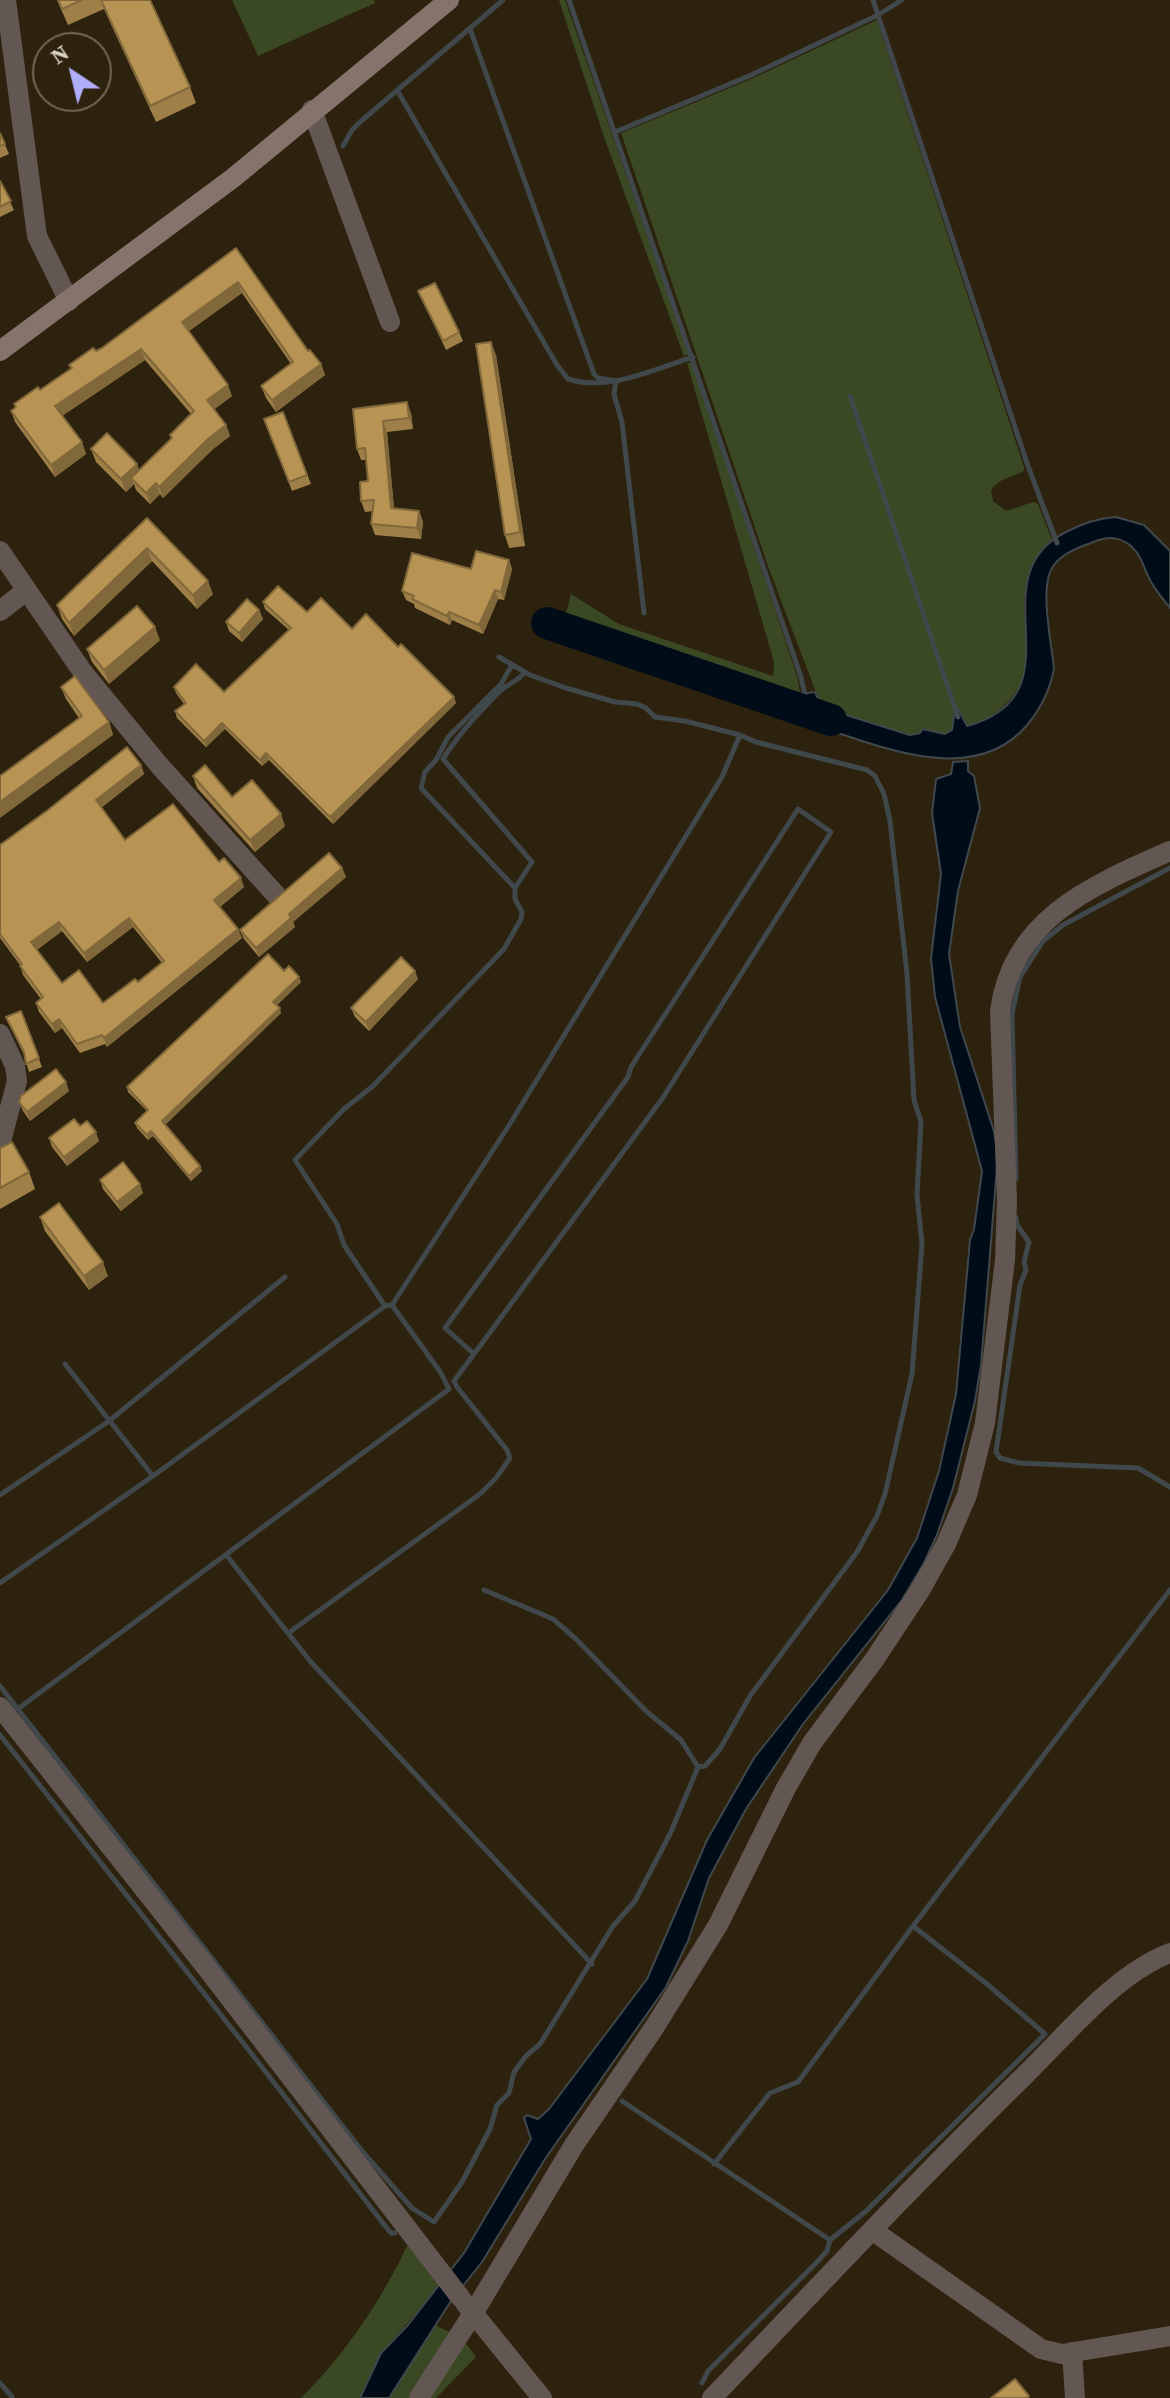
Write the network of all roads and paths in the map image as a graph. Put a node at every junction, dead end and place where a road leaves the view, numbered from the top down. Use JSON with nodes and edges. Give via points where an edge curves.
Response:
{"nodes":[{"id":1,"x":6,"y":0,"type":"edge"},
{"id":2,"x":449,"y":0,"type":"edge"},
{"id":3,"x":312,"y":110,"type":"junction"},
{"id":4,"x":69,"y":301,"type":"junction"},
{"id":5,"x":390,"y":322,"type":"dead end"},
{"id":6,"x":0,"y":351,"type":"edge"},
{"id":7,"x":0,"y":551,"type":"edge"},
{"id":8,"x":27,"y":590,"type":"junction"},
{"id":9,"x":0,"y":611,"type":"edge"},
{"id":10,"x":1170,"y":851,"type":"edge"},
{"id":11,"x":276,"y":895,"type":"edge"},
{"id":12,"x":0,"y":1034,"type":"edge"},
{"id":13,"x":0,"y":1145,"type":"edge"},
{"id":14,"x":0,"y":1707,"type":"edge"},
{"id":15,"x":1170,"y":1953,"type":"edge"},
{"id":16,"x":872,"y":2230,"type":"junction"},
{"id":17,"x":467,"y":2304,"type":"junction"},
{"id":18,"x":1170,"y":2336,"type":"edge"},
{"id":19,"x":1072,"y":2352,"type":"junction"},
{"id":20,"x":419,"y":2398,"type":"edge"},
{"id":21,"x":542,"y":2398,"type":"edge"},
{"id":22,"x":712,"y":2398,"type":"edge"},
{"id":23,"x":1075,"y":2398,"type":"edge"}],
"edges":[{"from":1,"to":4,"type":"street","via":[[37,236]]},
{"from":2,"to":3,"type":"main road"},
{"from":3,"to":4,"type":"main road","via":[[222,187]]},
{"from":3,"to":5,"type":"street"},
{"from":4,"to":6,"type":"main road"},
{"from":7,"to":8,"type":"street"},
{"from":8,"to":9,"type":"street"},
{"from":8,"to":11,"type":"street","via":[[82,671]]},
{"from":10,"to":17,"type":"street","via":[[1043,921],[1026,940],[1003,985],[1005,1260],[985,1423],[967,1495],[946,1544],[874,1660],[812,1743],[718,1925],[654,2028]]},
{"from":12,"to":13,"type":"street","via":[[17,1081]]},
{"from":14,"to":17,"type":"street"},
{"from":15,"to":16,"type":"street","via":[[1148,1961],[1110,1991]]},
{"from":16,"to":19,"type":"street","via":[[1041,2349]]},
{"from":16,"to":22,"type":"street"},
{"from":17,"to":20,"type":"street"},
{"from":17,"to":21,"type":"street"},
{"from":18,"to":19,"type":"street"},
{"from":19,"to":23,"type":"street"}]}
